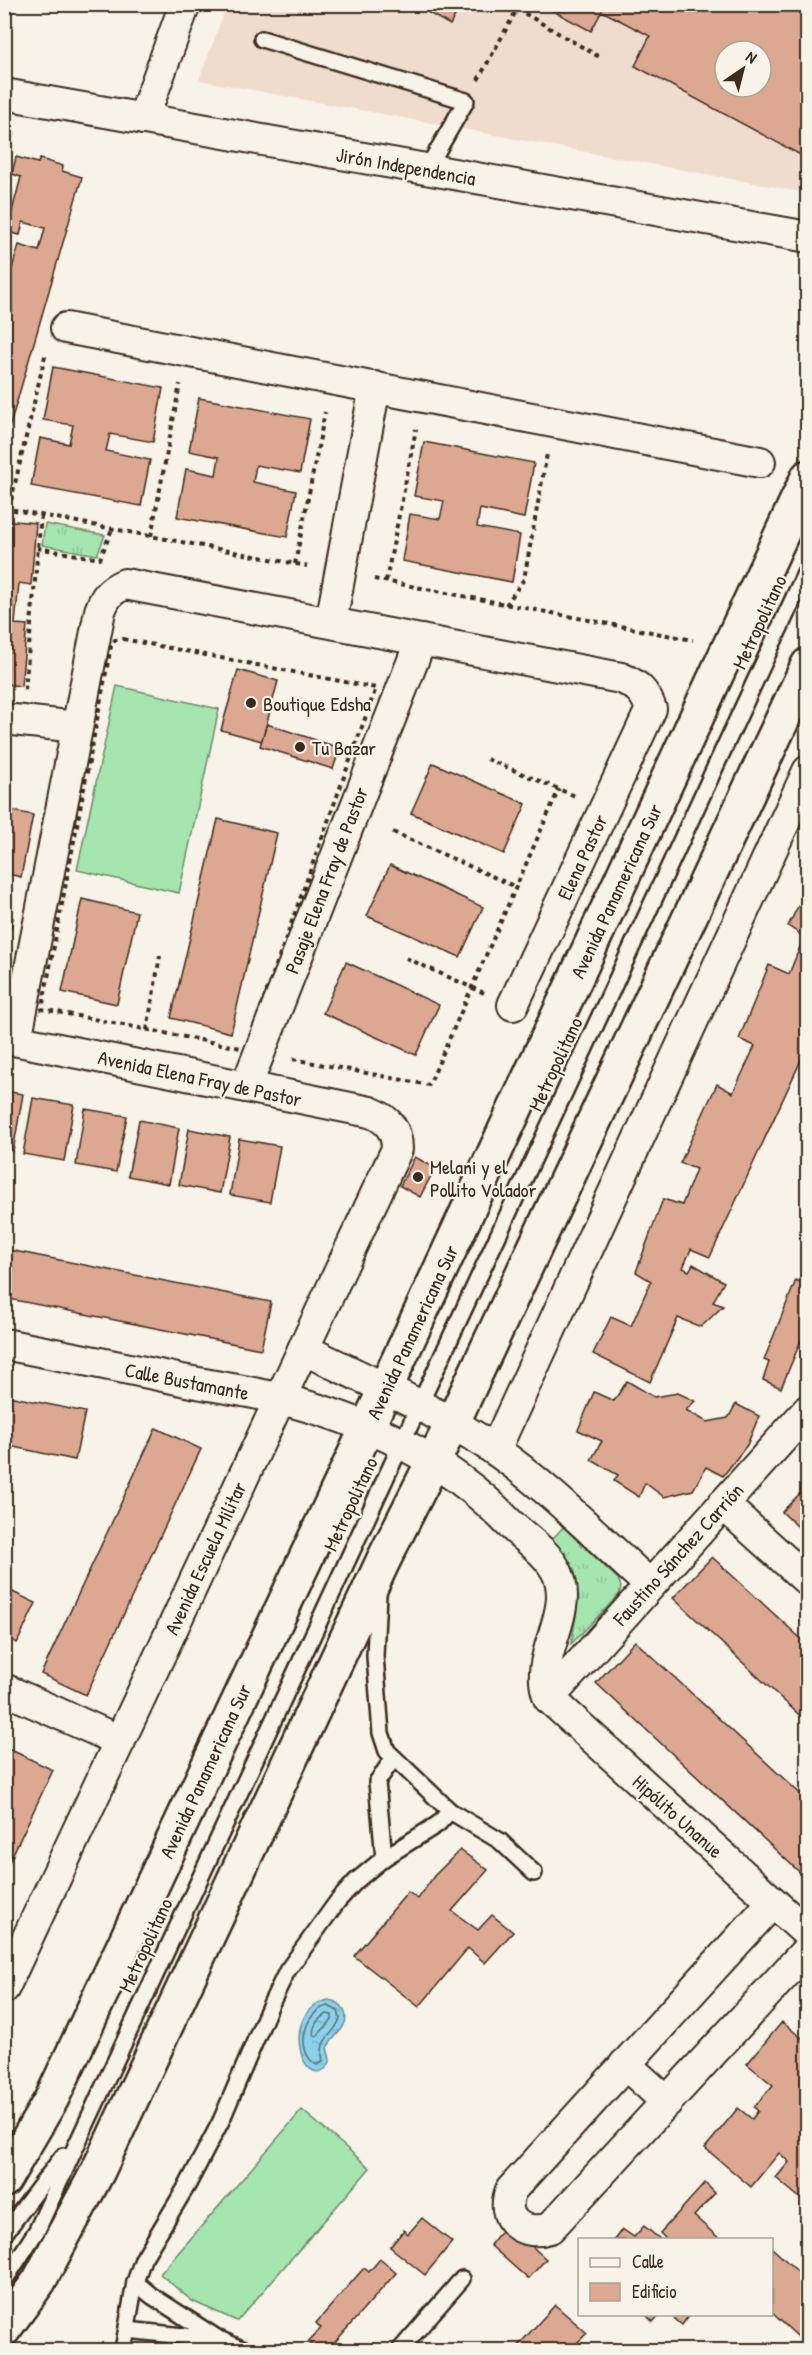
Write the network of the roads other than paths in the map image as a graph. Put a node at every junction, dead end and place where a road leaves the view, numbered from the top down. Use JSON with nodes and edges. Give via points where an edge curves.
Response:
{"nodes":[{"id":1,"x":185,"y":4,"type":"edge"},
{"id":2,"x":262,"y":39,"type":"dead end"},
{"id":3,"x":4,"y":94,"type":"edge"},
{"id":4,"x":143,"y":119,"type":"junction"},
{"id":5,"x":427,"y":169,"type":"junction"},
{"id":6,"x":807,"y":237,"type":"edge"},
{"id":7,"x":57,"y":336,"type":"road end"},
{"id":8,"x":375,"y":387,"type":"junction"},
{"id":9,"x":760,"y":462,"type":"dead end"},
{"id":10,"x":807,"y":477,"type":"edge"},
{"id":11,"x":807,"y":567,"type":"edge"},
{"id":12,"x":331,"y":622,"type":"junction"},
{"id":13,"x":421,"y":640,"type":"junction"},
{"id":14,"x":807,"y":665,"type":"edge"},
{"id":15,"x":4,"y":719,"type":"edge"},
{"id":16,"x":77,"y":727,"type":"junction"},
{"id":17,"x":807,"y":771,"type":"edge"},
{"id":18,"x":513,"y":1005,"type":"road end"},
{"id":19,"x":10,"y":1039,"type":"edge"},
{"id":20,"x":246,"y":1087,"type":"junction"},
{"id":21,"x":392,"y":1127,"type":"joint"},
{"id":22,"x":4,"y":1344,"type":"edge"},
{"id":23,"x":303,"y":1349,"type":"junction"},
{"id":24,"x":385,"y":1389,"type":"junction"},
{"id":25,"x":280,"y":1398,"type":"junction"},
{"id":26,"x":420,"y":1407,"type":"junction"},
{"id":27,"x":807,"y":1410,"type":"edge"},
{"id":28,"x":452,"y":1424,"type":"junction"},
{"id":29,"x":367,"y":1428,"type":"junction"},
{"id":30,"x":402,"y":1444,"type":"junction"},
{"id":31,"x":495,"y":1450,"type":"junction"},
{"id":32,"x":434,"y":1461,"type":"junction"},
{"id":33,"x":723,"y":1504,"type":"junction"},
{"id":34,"x":383,"y":1561,"type":"junction"},
{"id":35,"x":807,"y":1581,"type":"edge"},
{"id":36,"x":650,"y":1585,"type":"junction"},
{"id":37,"x":4,"y":1689,"type":"edge"},
{"id":38,"x":549,"y":1698,"type":"junction"},
{"id":39,"x":120,"y":1741,"type":"junction"},
{"id":40,"x":393,"y":1759,"type":"junction"},
{"id":41,"x":450,"y":1811,"type":"junction"},
{"id":42,"x":384,"y":1858,"type":"junction"},
{"id":43,"x":534,"y":1873,"type":"dead end"},
{"id":44,"x":773,"y":1902,"type":"junction"},
{"id":45,"x":807,"y":1934,"type":"edge"},
{"id":46,"x":807,"y":1949,"type":"edge"},
{"id":47,"x":4,"y":1988,"type":"edge"},
{"id":48,"x":626,"y":2064,"type":"junction"},
{"id":49,"x":667,"y":2102,"type":"junction"},
{"id":50,"x":81,"y":2132,"type":"junction"},
{"id":51,"x":4,"y":2180,"type":"edge"},
{"id":52,"x":4,"y":2234,"type":"edge"},
{"id":53,"x":462,"y":2279,"type":"dead end"},
{"id":54,"x":4,"y":2281,"type":"edge"},
{"id":55,"x":135,"y":2282,"type":"junction"},
{"id":56,"x":4,"y":2329,"type":"edge"},
{"id":57,"x":127,"y":2330,"type":"junction"},
{"id":58,"x":221,"y":2340,"type":"junction"},
{"id":59,"x":123,"y":2350,"type":"edge"},
{"id":60,"x":244,"y":2350,"type":"edge"},
{"id":61,"x":400,"y":2350,"type":"edge"}],
"edges":[{"from":1,"to":4,"type":"street"},
{"from":2,"to":5,"type":"lane","via":[[466,101]]},
{"from":3,"to":4,"type":"street","name":"Jirón Independencia"},
{"from":4,"to":5,"type":"street","name":"Jirón Independencia"},
{"from":5,"to":6,"type":"street","name":"Jirón Independencia"},
{"from":7,"to":8,"type":"street"},
{"from":8,"to":9,"type":"street"},
{"from":8,"to":12,"type":"street"},
{"from":10,"to":24,"type":"main road","name":"Avenida Panamericana Sur"},
{"from":11,"to":26,"type":"lane","name":"Metropolitano"},
{"from":12,"to":13,"type":"street"},
{"from":12,"to":16,"type":"street","via":[[138,585],[114,588],[100,611]]},
{"from":13,"to":18,"type":"street","name":"Elena Pastor","via":[[621,678],[636,684],[651,709]]},
{"from":13,"to":20,"type":"street","name":"Pasaje Elena Fray de Pastor"},
{"from":14,"to":28,"type":"main road"},
{"from":15,"to":16,"type":"street"},
{"from":16,"to":19,"type":"street"},
{"from":17,"to":31,"type":"street"},
{"from":19,"to":20,"type":"street","name":"Avenida Elena Fray de Pastor"},
{"from":20,"to":21,"type":"street","name":"Avenida Elena Fray de Pastor","via":[[370,1112]]},
{"from":21,"to":23,"type":"street","name":"Avenida Escuela Militar","via":[[397,1149]]},
{"from":22,"to":25,"type":"street","name":"Calle Bustamante"},
{"from":23,"to":24,"type":"street"},
{"from":23,"to":25,"type":"street","name":"Avenida Escuela Militar"},
{"from":24,"to":26,"type":"street"},
{"from":24,"to":29,"type":"main road","name":"Avenida Panamericana Sur"},
{"from":25,"to":29,"type":"street","name":"Calle Bustamante"},
{"from":25,"to":39,"type":"street","name":"Avenida Escuela Militar"},
{"from":26,"to":28,"type":"street"},
{"from":26,"to":30,"type":"lane","name":"Metropolitano"},
{"from":27,"to":33,"type":"street","name":"Faustino Sánchez Carrión"},
{"from":28,"to":31,"type":"street"},
{"from":28,"to":32,"type":"main road"},
{"from":29,"to":30,"type":"street","name":"Calle Bustamante"},
{"from":29,"to":51,"type":"main road","name":"Avenida Panamericana Sur","via":[[52,2098]]},
{"from":30,"to":32,"type":"street","name":"Calle Bustamante"},
{"from":30,"to":50,"type":"lane","name":"Metropolitano"},
{"from":31,"to":36,"type":"street"},
{"from":32,"to":34,"type":"main road"},
{"from":32,"to":38,"type":"street","name":"Calle Bustamante","via":[[474,1490],[542,1552],[557,1571],[562,1602],[544,1681]]},
{"from":33,"to":35,"type":"street"},
{"from":33,"to":36,"type":"street","name":"Faustino Sánchez Carrión"},
{"from":34,"to":40,"type":"lane","via":[[377,1605],[376,1687],[383,1743]]},
{"from":34,"to":56,"type":"main road","via":[[98,2171],[39,2281]]},
{"from":36,"to":38,"type":"street","name":"Faustino Sánchez Carrión"},
{"from":37,"to":39,"type":"street"},
{"from":38,"to":44,"type":"street","name":"Hipólito Unanue"},
{"from":39,"to":47,"type":"street","name":"Avenida Escuela Militar"},
{"from":40,"to":41,"type":"lane"},
{"from":40,"to":42,"type":"lane","via":[[376,1782]]},
{"from":41,"to":42,"type":"lane","via":[[438,1824]]},
{"from":41,"to":43,"type":"lane","via":[[500,1841]]},
{"from":42,"to":55,"type":"lane","via":[[347,1890],[287,1971],[221,2121],[143,2259]]},
{"from":44,"to":45,"type":"street","name":"Hipólito Unanue"},
{"from":44,"to":48,"type":"street"},
{"from":46,"to":49,"type":"street"},
{"from":48,"to":49,"type":"street"},
{"from":48,"to":49,"type":"street","via":[[511,2190],[506,2201],[516,2224],[526,2230],[550,2228]]},
{"from":50,"to":52,"type":"lane","name":"Metropolitano"},
{"from":50,"to":54,"type":"lane","name":"Metropolitano","via":[[37,2230]]},
{"from":53,"to":61,"type":"lane"},
{"from":55,"to":57,"type":"lane"},
{"from":55,"to":58,"type":"lane"},
{"from":57,"to":58,"type":"lane"},
{"from":57,"to":59,"type":"lane"},
{"from":58,"to":60,"type":"lane"}]}
